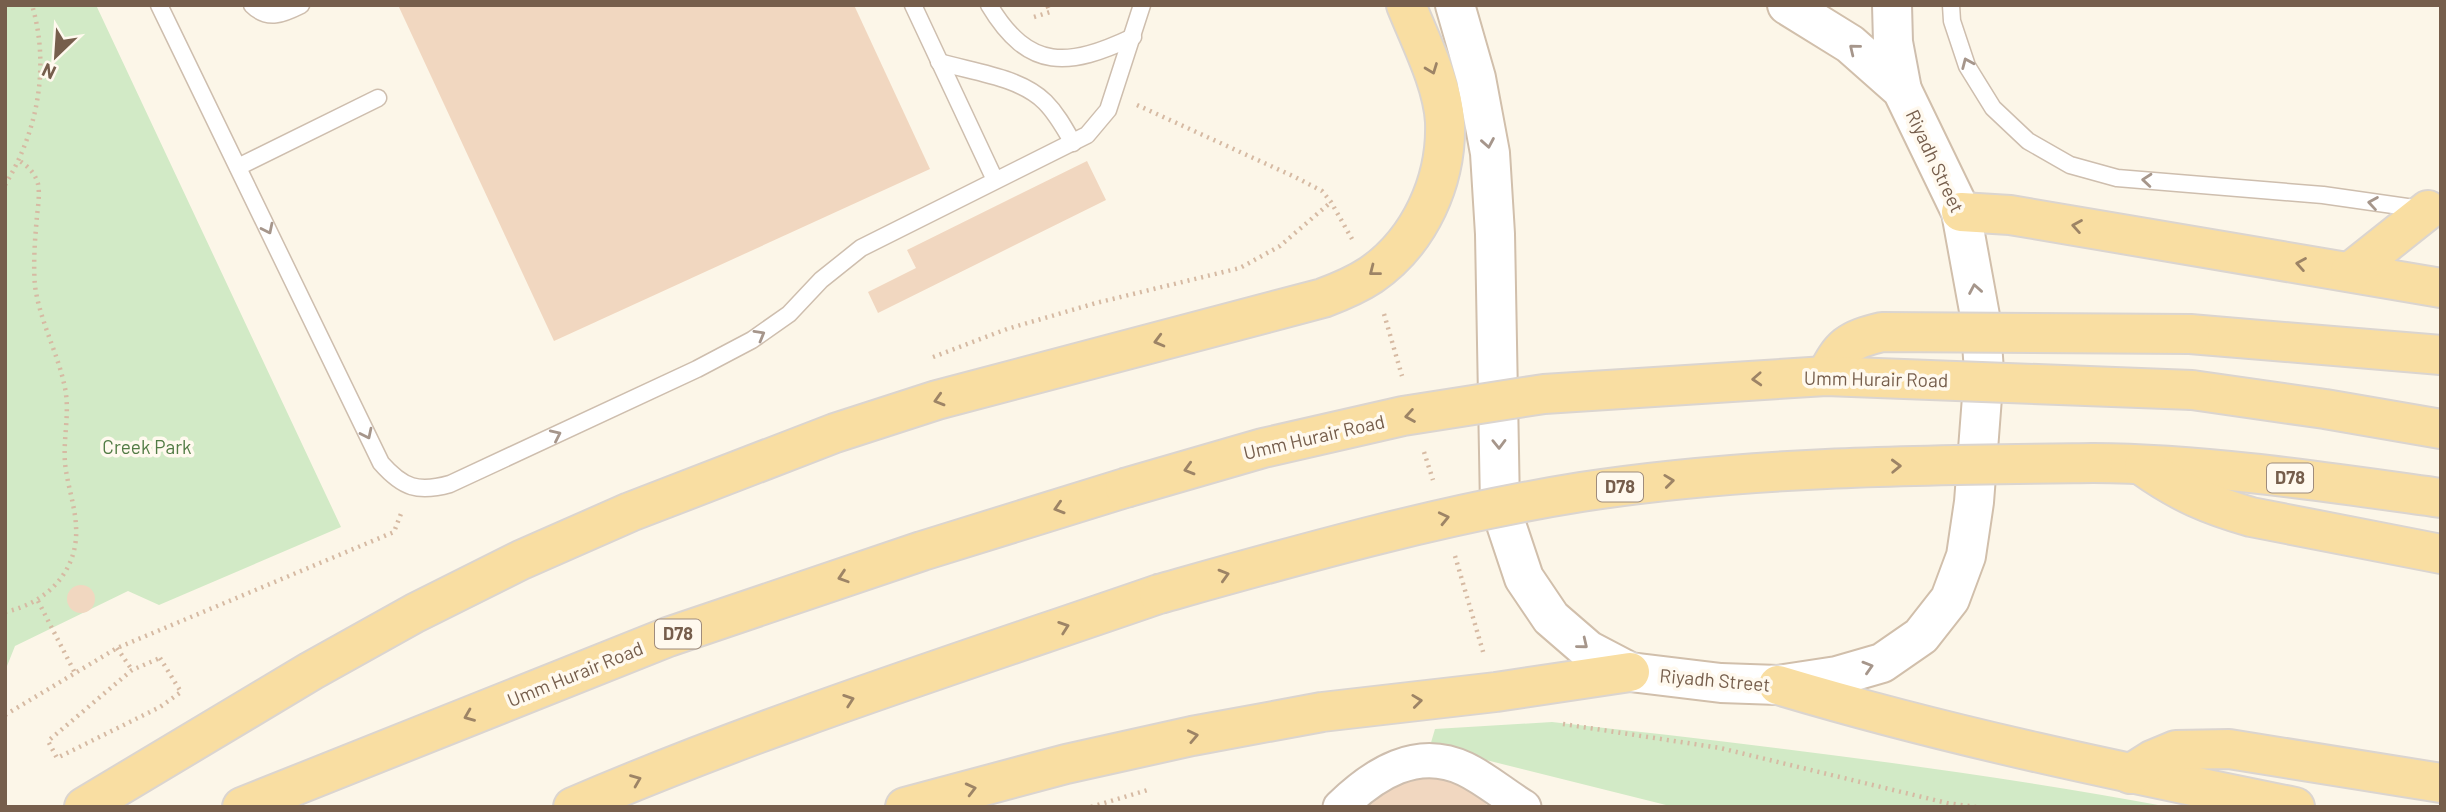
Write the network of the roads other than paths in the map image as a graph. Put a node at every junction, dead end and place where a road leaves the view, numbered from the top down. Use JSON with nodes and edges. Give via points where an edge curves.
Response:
{"nodes":[{"id":1,"x":159,"y":5,"type":"edge"},
{"id":2,"x":252,"y":5,"type":"edge"},
{"id":3,"x":301,"y":5,"type":"edge"},
{"id":4,"x":913,"y":5,"type":"edge"},
{"id":5,"x":989,"y":5,"type":"edge"},
{"id":6,"x":1125,"y":5,"type":"edge"},
{"id":7,"x":1406,"y":5,"type":"edge"},
{"id":8,"x":1455,"y":5,"type":"edge"},
{"id":9,"x":1787,"y":5,"type":"edge"},
{"id":10,"x":1892,"y":5,"type":"edge"},
{"id":11,"x":1951,"y":5,"type":"edge"},
{"id":12,"x":1140,"y":12,"type":"edge"},
{"id":13,"x":1133,"y":37,"type":"junction"},
{"id":14,"x":939,"y":62,"type":"junction"},
{"id":15,"x":1902,"y":90,"type":"junction"},
{"id":16,"x":378,"y":98,"type":"dead end"},
{"id":17,"x":1073,"y":143,"type":"junction"},
{"id":18,"x":238,"y":167,"type":"junction"},
{"id":19,"x":995,"y":180,"type":"junction"},
{"id":20,"x":2434,"y":210,"type":"edge"},
{"id":21,"x":1961,"y":212,"type":"junction"},
{"id":22,"x":2350,"y":272,"type":"junction"},
{"id":23,"x":2441,"y":288,"type":"edge"},
{"id":24,"x":2441,"y":355,"type":"edge"},
{"id":25,"x":1826,"y":376,"type":"junction"},
{"id":26,"x":2441,"y":429,"type":"edge"},
{"id":27,"x":2140,"y":463,"type":"junction"},
{"id":28,"x":2441,"y":498,"type":"edge"},
{"id":29,"x":2441,"y":554,"type":"edge"},
{"id":30,"x":1630,"y":672,"type":"junction"},
{"id":31,"x":1778,"y":685,"type":"junction"},
{"id":32,"x":2130,"y":774,"type":"junction"},
{"id":33,"x":2441,"y":783,"type":"edge"},
{"id":34,"x":84,"y":807,"type":"edge"},
{"id":35,"x":242,"y":807,"type":"edge"},
{"id":36,"x":573,"y":807,"type":"edge"},
{"id":37,"x":905,"y":807,"type":"edge"},
{"id":38,"x":1340,"y":807,"type":"edge"},
{"id":39,"x":1524,"y":807,"type":"edge"},
{"id":40,"x":2295,"y":807,"type":"edge"}],
"edges":[{"from":1,"to":18,"type":"lane"},
{"from":2,"to":3,"type":"lane","via":[[266,15]]},
{"from":4,"to":14,"type":"lane"},
{"from":5,"to":13,"type":"lane","via":[[1003,28],[1037,54],[1083,57]]},
{"from":6,"to":12,"type":"lane"},
{"from":7,"to":34,"type":"main road","one_way":true,"via":[[1443,109],[1442,165],[1422,217],[1404,244],[1372,274],[1323,298],[950,397],[835,433],[630,512],[415,613]]},
{"from":8,"to":30,"type":"main road","name":"Riyadh Street","one_way":true,"via":[[1476,78],[1490,153],[1500,506],[1524,578],[1551,618],[1588,649]]},
{"from":15,"to":9,"type":"main road","name":"Riyadh Street","one_way":true,"via":[[1850,44]]},
{"from":10,"to":15,"type":"main road"},
{"from":20,"to":11,"type":"lane","one_way":true,"via":[[2323,195],[2117,178],[2070,165],[2028,141],[1993,108],[1967,66]]},
{"from":12,"to":13,"type":"lane"},
{"from":13,"to":17,"type":"lane","via":[[1108,110],[1087,135]]},
{"from":14,"to":17,"type":"lane","via":[[1030,91],[1044,101]]},
{"from":14,"to":19,"type":"lane"},
{"from":15,"to":21,"type":"main road","name":"Riyadh Street"},
{"from":16,"to":18,"type":"lane"},
{"from":17,"to":19,"type":"lane"},
{"from":18,"to":19,"type":"lane","one_way":true,"via":[[381,463],[411,487],[431,489],[730,352],[772,328],[862,248]]},
{"from":20,"to":22,"type":"main road"},
{"from":22,"to":21,"type":"main road","one_way":true,"via":[[2010,215]]},
{"from":31,"to":21,"type":"main road","name":"Riyadh Street","one_way":true,"via":[[1882,663],[1921,636],[1950,600],[1966,556],[1984,371],[1980,316]]},
{"from":22,"to":23,"type":"main road"},
{"from":24,"to":25,"type":"main road","bridge":true,"via":[[2190,334],[1882,332],[1838,352]]},
{"from":25,"to":26,"type":"main road","name":"Umm Hurair Road","number":"D78","bridge":true,"via":[[2192,390]]},
{"from":25,"to":35,"type":"main road","name":"Umm Hurair Road","number":"D78","one_way":true,"bridge":true,"via":[[1544,394],[1403,416],[1263,448],[922,551],[668,637]]},
{"from":27,"to":28,"type":"main road","number":"D78"},
{"from":27,"to":29,"type":"main road","via":[[2192,497],[2221,508]]},
{"from":36,"to":27,"type":"main road","number":"D78","one_way":true,"bridge":true,"via":[[794,719],[1159,594],[1360,537],[1470,512],[1693,478],[1806,469]]},
{"from":30,"to":31,"type":"main road","name":"Riyadh Street"},
{"from":37,"to":30,"type":"main road","one_way":true,"via":[[1192,736],[1322,712]]},
{"from":31,"to":32,"type":"main road","via":[[1867,712]]},
{"from":32,"to":33,"type":"main road","via":[[2176,750],[2229,749]]},
{"from":32,"to":40,"type":"main road"},
{"from":38,"to":39,"type":"street","via":[[1383,772],[1410,762],[1438,760],[1465,769]]}]}
